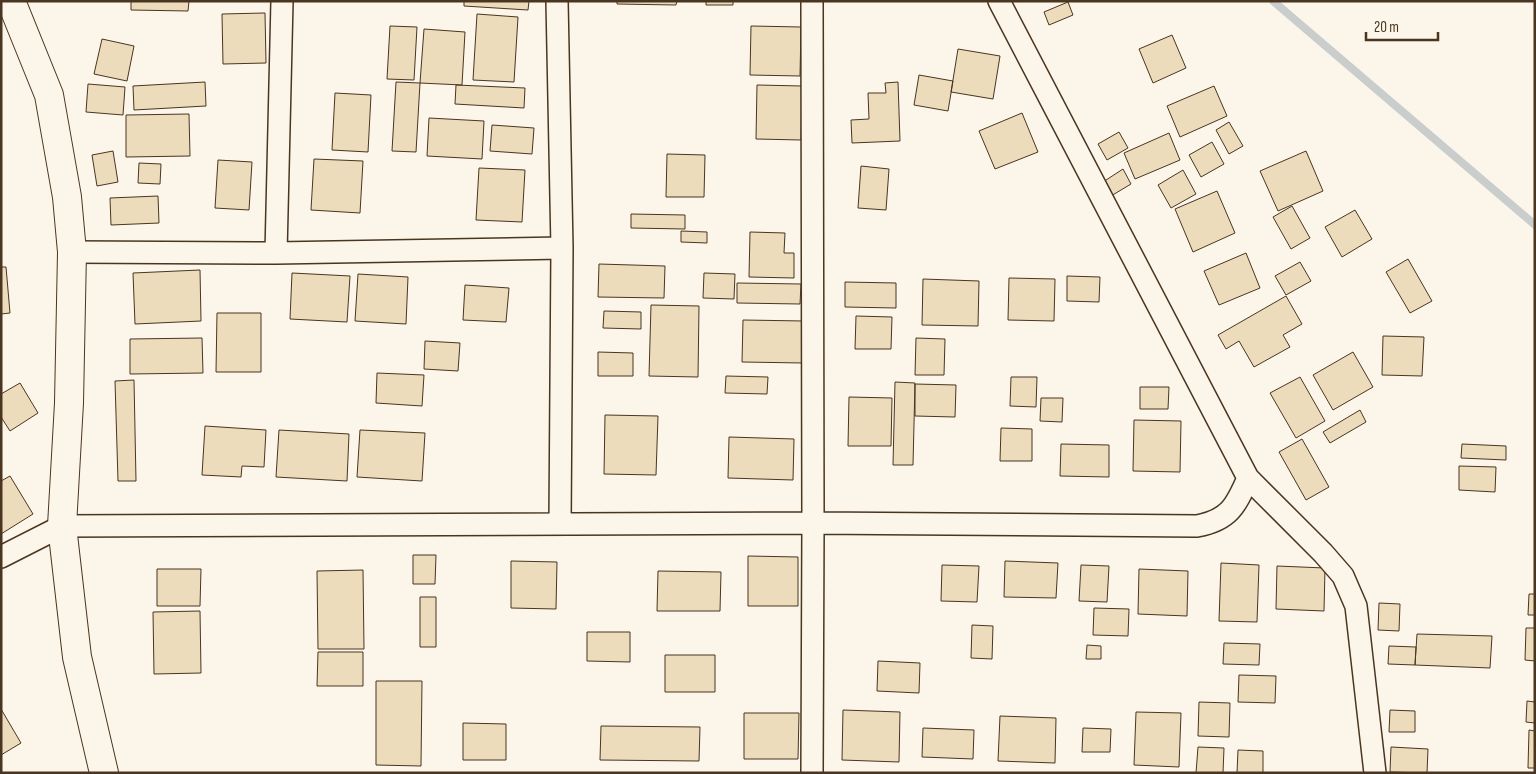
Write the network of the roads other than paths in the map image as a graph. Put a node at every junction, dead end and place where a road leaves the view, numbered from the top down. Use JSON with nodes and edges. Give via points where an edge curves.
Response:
{"nodes":[{"id":1,"x":11,"y":1,"type":"edge"},
{"id":2,"x":282,"y":1,"type":"edge"},
{"id":3,"x":557,"y":1,"type":"edge"},
{"id":4,"x":812,"y":1,"type":"edge"},
{"id":5,"x":999,"y":1,"type":"edge"},
{"id":6,"x":562,"y":248,"type":"junction"},
{"id":7,"x":72,"y":252,"type":"junction"},
{"id":8,"x":276,"y":252,"type":"junction"},
{"id":9,"x":1248,"y":478,"type":"junction"},
{"id":10,"x":813,"y":523,"type":"junction"},
{"id":11,"x":560,"y":524,"type":"junction"},
{"id":12,"x":62,"y":526,"type":"junction"},
{"id":13,"x":1,"y":557,"type":"edge"},
{"id":14,"x":104,"y":773,"type":"edge"},
{"id":15,"x":812,"y":773,"type":"edge"},
{"id":16,"x":1375,"y":773,"type":"edge"}],
"edges":[{"from":1,"to":7,"type":"street","via":[[49,95],[67,197]]},
{"from":2,"to":8,"type":"street"},
{"from":3,"to":6,"type":"street"},
{"from":4,"to":10,"type":"street"},
{"from":5,"to":9,"type":"street"},
{"from":6,"to":8,"type":"street"},
{"from":6,"to":11,"type":"street"},
{"from":7,"to":8,"type":"street"},
{"from":7,"to":12,"type":"street","via":[[69,403]]},
{"from":9,"to":10,"type":"street","via":[[1228,514],[1197,526]]},
{"from":9,"to":16,"type":"street","via":[[1338,570],[1356,606]]},
{"from":10,"to":11,"type":"street"},
{"from":10,"to":15,"type":"street"},
{"from":11,"to":12,"type":"street"},
{"from":12,"to":13,"type":"street"},
{"from":12,"to":14,"type":"street","via":[[78,657]]}]}
